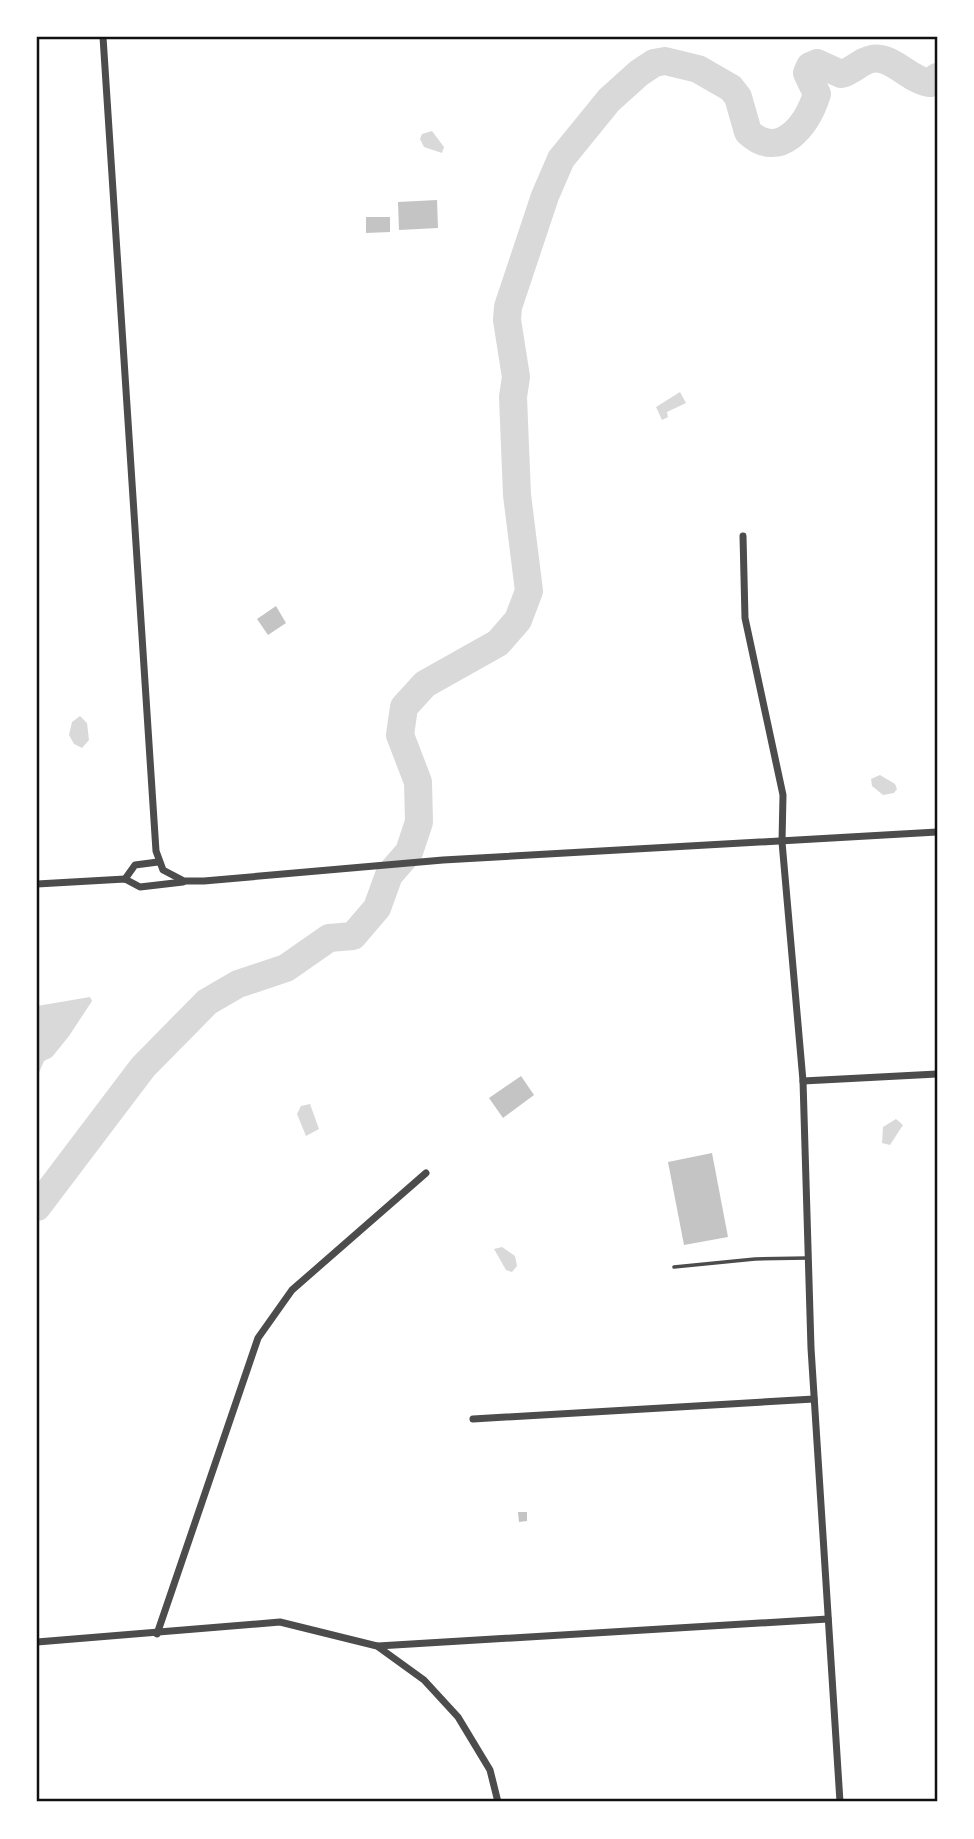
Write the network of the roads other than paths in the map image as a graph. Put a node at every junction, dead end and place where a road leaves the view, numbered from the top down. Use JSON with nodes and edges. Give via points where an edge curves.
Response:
{"nodes":[{"id":1,"x":103,"y":37,"type":"edge"},
{"id":2,"x":743,"y":536,"type":"dead end"},
{"id":3,"x":937,"y":832,"type":"edge"},
{"id":4,"x":782,"y":842,"type":"junction"},
{"id":5,"x":158,"y":862,"type":"junction"},
{"id":6,"x":125,"y":879,"type":"junction"},
{"id":7,"x":192,"y":881,"type":"junction"},
{"id":8,"x":37,"y":884,"type":"edge"},
{"id":9,"x":937,"y":1074,"type":"edge"},
{"id":10,"x":803,"y":1082,"type":"junction"},
{"id":11,"x":426,"y":1173,"type":"dead end"},
{"id":12,"x":809,"y":1258,"type":"junction"},
{"id":13,"x":674,"y":1267,"type":"dead end"},
{"id":14,"x":814,"y":1399,"type":"junction"},
{"id":15,"x":473,"y":1419,"type":"dead end"},
{"id":16,"x":828,"y":1619,"type":"junction"},
{"id":17,"x":157,"y":1634,"type":"junction"},
{"id":18,"x":37,"y":1642,"type":"edge"},
{"id":19,"x":377,"y":1646,"type":"junction"},
{"id":20,"x":498,"y":1802,"type":"edge"},
{"id":21,"x":840,"y":1802,"type":"edge"}],
"edges":[{"from":1,"to":5,"type":"street"},
{"from":2,"to":4,"type":"street","via":[[745,618],[783,795]]},
{"from":3,"to":4,"type":"street"},
{"from":4,"to":7,"type":"street","via":[[443,860]]},
{"from":4,"to":10,"type":"street"},
{"from":5,"to":6,"type":"street","via":[[135,865]]},
{"from":5,"to":7,"type":"street","via":[[177,878]]},
{"from":6,"to":7,"type":"street","via":[[138,887]]},
{"from":6,"to":8,"type":"street"},
{"from":9,"to":10,"type":"street"},
{"from":10,"to":12,"type":"street"},
{"from":11,"to":17,"type":"street","via":[[292,1290],[258,1338]]},
{"from":12,"to":13,"type":"lane"},
{"from":12,"to":14,"type":"street"},
{"from":14,"to":15,"type":"street"},
{"from":14,"to":16,"type":"street"},
{"from":16,"to":19,"type":"street"},
{"from":16,"to":21,"type":"street"},
{"from":17,"to":18,"type":"street"},
{"from":17,"to":19,"type":"street","via":[[280,1622]]},
{"from":19,"to":20,"type":"street","via":[[424,1680],[458,1717],[491,1770]]}]}
